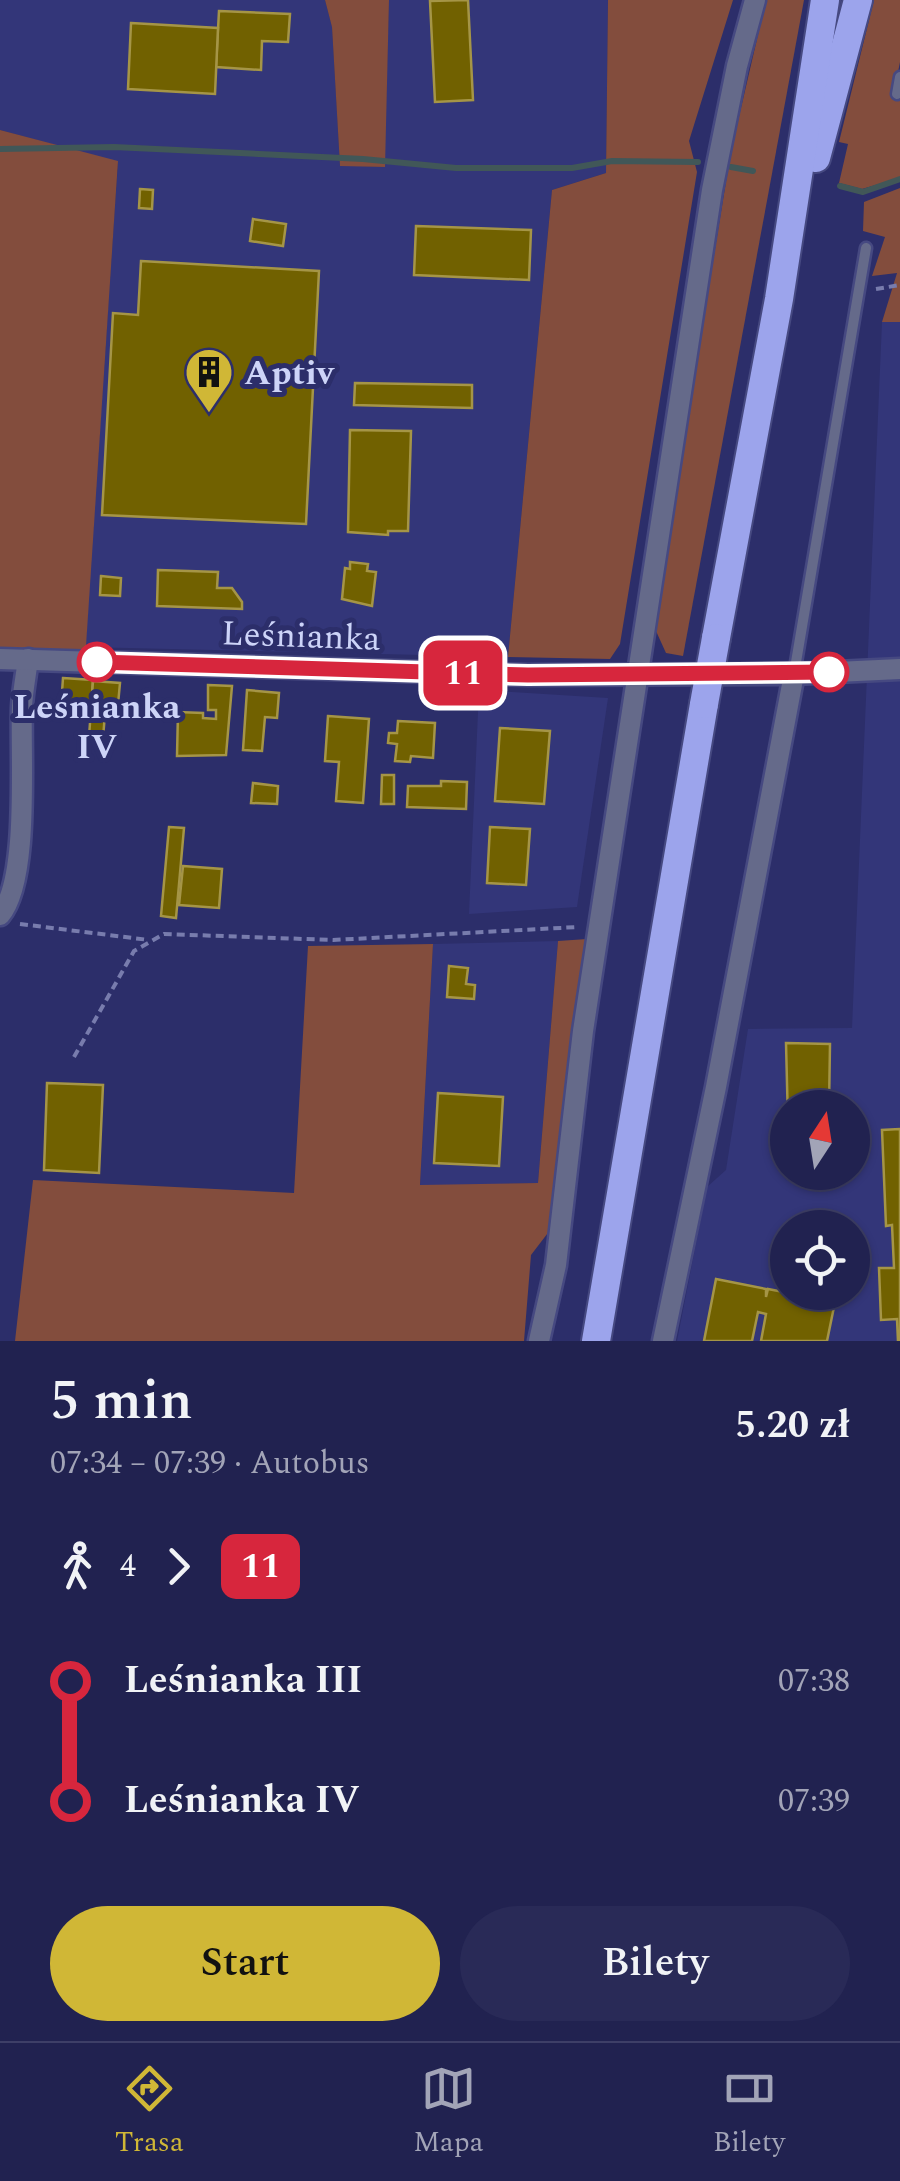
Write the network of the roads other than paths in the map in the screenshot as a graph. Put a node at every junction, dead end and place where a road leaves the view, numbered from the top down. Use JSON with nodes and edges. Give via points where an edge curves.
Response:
{"nodes":[{"id":1,"x":754,"y":0,"type":"edge"},
{"id":2,"x":826,"y":0,"type":"edge"},
{"id":3,"x":858,"y":0,"type":"edge"},
{"id":4,"x":900,"y":78,"type":"edge"},
{"id":5,"x":896,"y":94,"type":"dead end"},
{"id":6,"x":866,"y":248,"type":"dead end"},
{"id":7,"x":779,"y":299,"type":"junction"},
{"id":8,"x":0,"y":658,"type":"edge"},
{"id":9,"x":28,"y":659,"type":"junction"},
{"id":10,"x":900,"y":669,"type":"edge"},
{"id":11,"x":636,"y":674,"type":"junction"},
{"id":12,"x":794,"y":674,"type":"junction"},
{"id":13,"x":10,"y":920,"type":"edge"},
{"id":14,"x":540,"y":1341,"type":"edge"},
{"id":15,"x":596,"y":1341,"type":"edge"},
{"id":16,"x":663,"y":1341,"type":"edge"}],
"edges":[{"from":1,"to":11,"type":"street","via":[[712,190]]},
{"from":2,"to":7,"type":"highway"},
{"from":3,"to":7,"type":"highway"},
{"from":4,"to":5,"type":"lane"},
{"from":6,"to":12,"type":"lane"},
{"from":7,"to":15,"type":"highway","bridge":true},
{"from":8,"to":9,"type":"street","name":"Leśnianka"},
{"from":9,"to":11,"type":"street","name":"Leśnianka"},
{"from":9,"to":13,"type":"street"},
{"from":10,"to":12,"type":"street","name":"Leśnianka"},
{"from":11,"to":12,"type":"street","name":"Leśnianka"},
{"from":11,"to":14,"type":"street","via":[[582,1031],[556,1265]]},
{"from":12,"to":16,"type":"street"}]}
